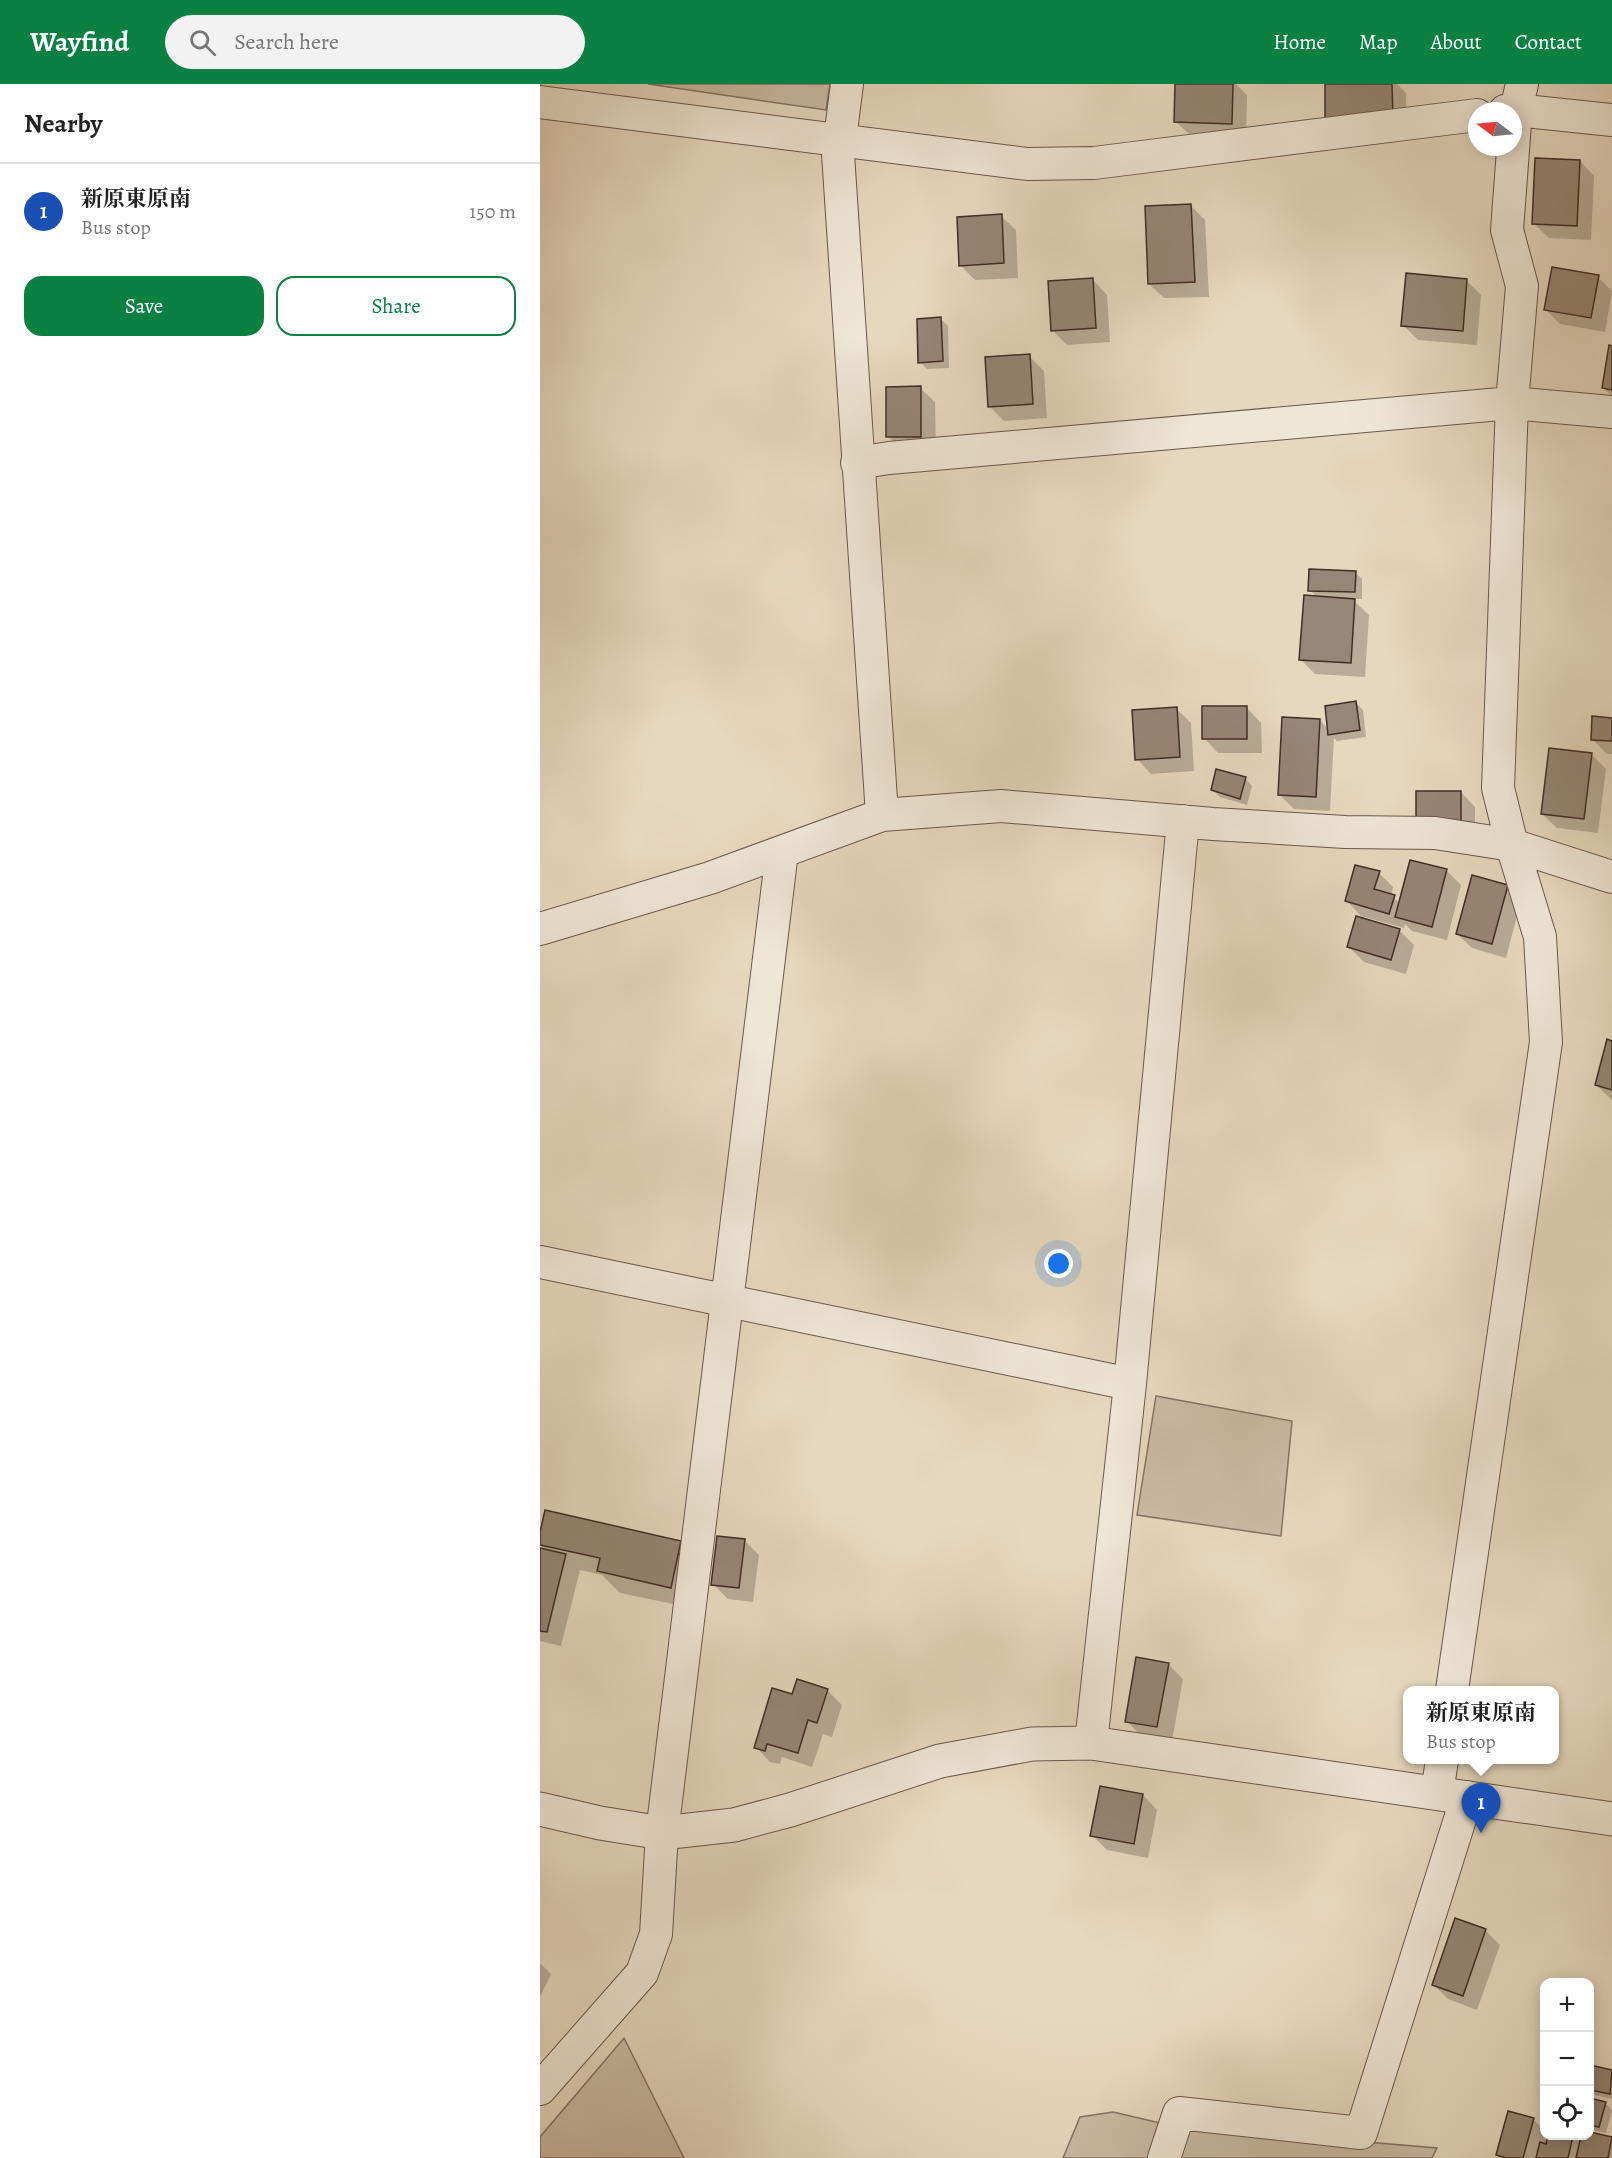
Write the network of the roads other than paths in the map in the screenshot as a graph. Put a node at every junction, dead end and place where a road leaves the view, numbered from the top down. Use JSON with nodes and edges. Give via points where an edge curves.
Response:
{"nodes":[{"id":1,"x":559,"y":84,"type":"edge"},
{"id":2,"x":847,"y":84,"type":"edge"},
{"id":3,"x":540,"y":97,"type":"edge"},
{"id":4,"x":540,"y":102,"type":"edge"},
{"id":5,"x":1522,"y":103,"type":"edge"},
{"id":6,"x":1468,"y":116,"type":"edge"},
{"id":7,"x":1612,"y":120,"type":"edge"},
{"id":8,"x":840,"y":140,"type":"junction"},
{"id":9,"x":1511,"y":156,"type":"edge"},
{"id":10,"x":1512,"y":404,"type":"junction"},
{"id":11,"x":1612,"y":412,"type":"edge"},
{"id":12,"x":857,"y":463,"type":"junction"},
{"id":13,"x":882,"y":815,"type":"junction"},
{"id":14,"x":1183,"y":821,"type":"junction"},
{"id":15,"x":1512,"y":845,"type":"junction"},
{"id":16,"x":782,"y":852,"type":"junction"},
{"id":17,"x":1612,"y":877,"type":"edge"},
{"id":18,"x":540,"y":929,"type":"edge"},
{"id":19,"x":540,"y":1262,"type":"edge"},
{"id":20,"x":727,"y":1300,"type":"junction"},
{"id":21,"x":1130,"y":1384,"type":"junction"},
{"id":22,"x":1453,"y":1686,"type":"edge"},
{"id":23,"x":1091,"y":1743,"type":"junction"},
{"id":24,"x":1443,"y":1764,"type":"edge"},
{"id":25,"x":1452,"y":1795,"type":"junction"},
{"id":26,"x":540,"y":1809,"type":"edge"},
{"id":27,"x":1612,"y":1819,"type":"edge"},
{"id":28,"x":662,"y":1833,"type":"junction"},
{"id":29,"x":540,"y":2089,"type":"edge"},
{"id":30,"x":1164,"y":2158,"type":"edge"}],
"edges":[{"from":1,"to":3,"type":"street"},
{"from":2,"to":8,"type":"street"},
{"from":4,"to":8,"type":"street"},
{"from":5,"to":7,"type":"street"},
{"from":6,"to":8,"type":"street","via":[[1094,163],[1027,164]]},
{"from":8,"to":12,"type":"street"},
{"from":9,"to":10,"type":"street","via":[[1507,230],[1522,286]]},
{"from":10,"to":11,"type":"street"},
{"from":10,"to":12,"type":"street"},
{"from":10,"to":15,"type":"street","via":[[1498,788]]},
{"from":12,"to":13,"type":"street"},
{"from":13,"to":14,"type":"street","via":[[1001,806]]},
{"from":13,"to":16,"type":"street"},
{"from":14,"to":15,"type":"street","via":[[1346,832],[1435,833]]},
{"from":14,"to":21,"type":"street"},
{"from":15,"to":17,"type":"street"},
{"from":15,"to":22,"type":"street","via":[[1540,937],[1546,1042]]},
{"from":16,"to":18,"type":"street"},
{"from":16,"to":20,"type":"street"},
{"from":19,"to":20,"type":"street"},
{"from":20,"to":21,"type":"street"},
{"from":20,"to":28,"type":"street"},
{"from":21,"to":23,"type":"street"},
{"from":23,"to":25,"type":"street"},
{"from":23,"to":28,"type":"street","via":[[1032,1744],[940,1761],[734,1825]]},
{"from":24,"to":25,"type":"street"},
{"from":25,"to":27,"type":"street"},
{"from":25,"to":30,"type":"street","via":[[1361,2133],[1179,2113]]},
{"from":26,"to":28,"type":"street"},
{"from":28,"to":29,"type":"street","via":[[656,1934],[642,1973]]}]}
